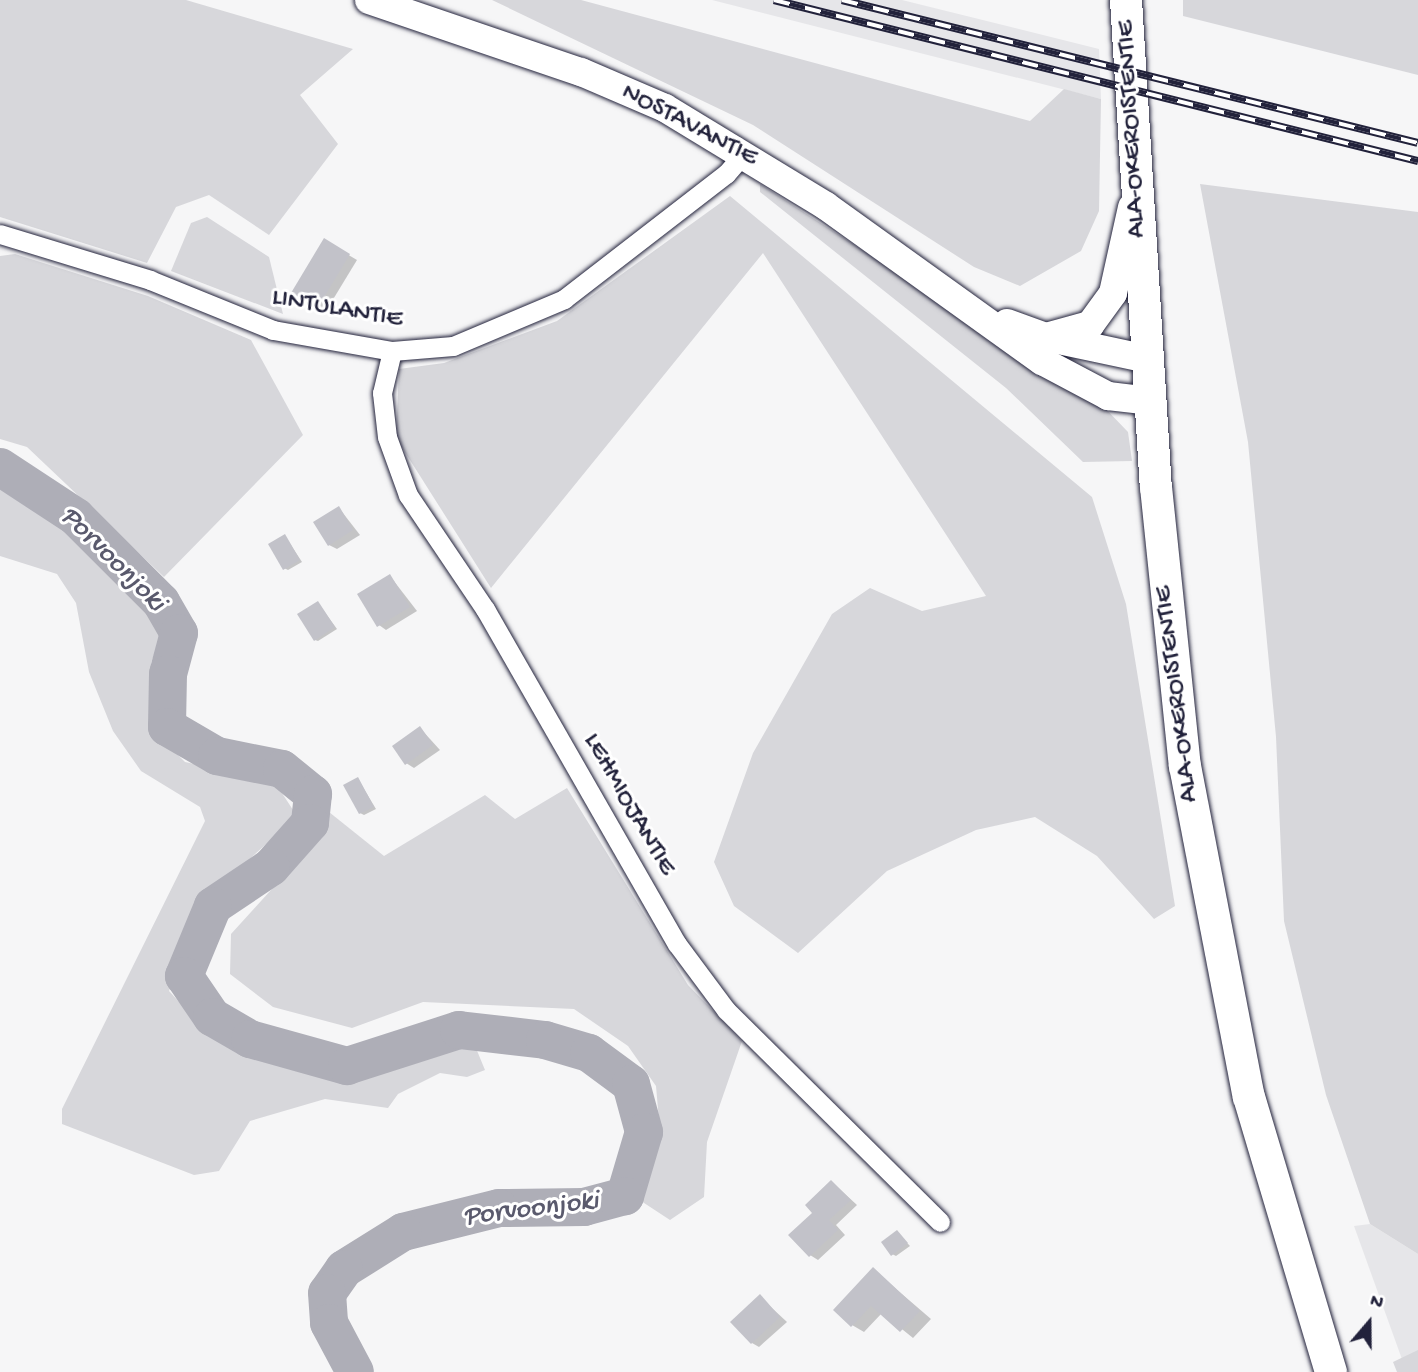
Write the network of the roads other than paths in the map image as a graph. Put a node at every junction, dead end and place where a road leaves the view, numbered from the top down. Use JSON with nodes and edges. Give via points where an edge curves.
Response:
{"nodes":[{"id":1,"x":369,"y":0,"type":"edge"},
{"id":2,"x":1126,"y":0,"type":"edge"},
{"id":3,"x":744,"y":153,"type":"junction"},
{"id":4,"x":1135,"y":181,"type":"junction"},
{"id":5,"x":0,"y":234,"type":"edge"},
{"id":6,"x":978,"y":312,"type":"junction"},
{"id":7,"x":1046,"y":337,"type":"junction"},
{"id":8,"x":392,"y":351,"type":"junction"},
{"id":9,"x":1147,"y":359,"type":"junction"},
{"id":10,"x":1150,"y":401,"type":"junction"},
{"id":11,"x":940,"y":1222,"type":"dead end"},
{"id":12,"x":1331,"y":1372,"type":"edge"}],
"edges":[{"from":1,"to":3,"type":"street","name":"NOSTAVANTIE","via":[[581,72],[664,107]]},
{"from":2,"to":4,"type":"main road","name":"ALA-OKEROISTENTIE"},
{"from":3,"to":6,"type":"street","name":"NOSTAVANTIE"},
{"from":3,"to":8,"type":"street","name":"LINTULANTIE","via":[[726,174],[564,299],[453,346]]},
{"from":4,"to":7,"type":"street","via":[[1113,293],[1090,325]]},
{"from":4,"to":9,"type":"main road","name":"ALA-OKEROISTENTIE"},
{"from":5,"to":8,"type":"street","name":"LINTULANTIE","via":[[150,280],[273,330]]},
{"from":6,"to":7,"type":"street","name":"NOSTAVANTIE"},
{"from":6,"to":10,"type":"street","name":"NOSTAVANTIE","via":[[1042,360],[1108,396]]},
{"from":7,"to":9,"type":"street","name":"NOSTAVANTIE"},
{"from":8,"to":11,"type":"street","name":"LEHMIOJANTIE","via":[[382,393],[385,426],[408,495],[485,609],[677,944],[726,1010]]},
{"from":9,"to":10,"type":"main road","name":"ALA-OKEROISTENTIE"},
{"from":10,"to":12,"type":"main road","name":"ALA-OKEROISTENTIE","via":[[1173,672],[1202,872],[1256,1122]]}]}
